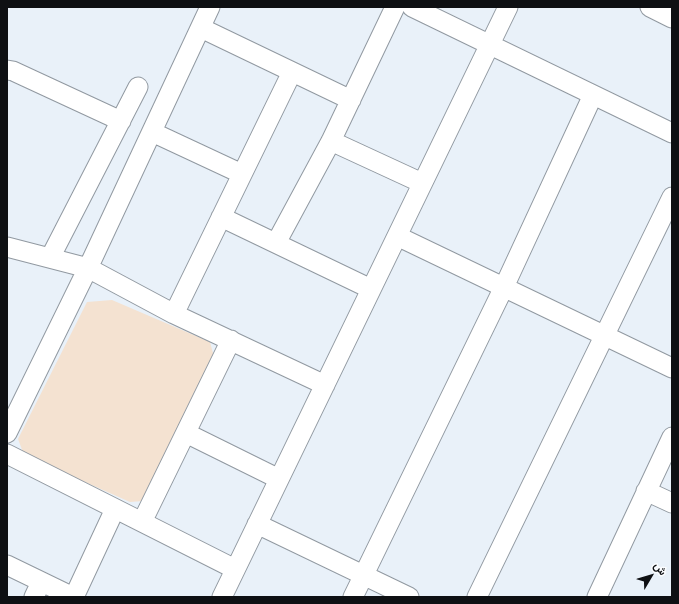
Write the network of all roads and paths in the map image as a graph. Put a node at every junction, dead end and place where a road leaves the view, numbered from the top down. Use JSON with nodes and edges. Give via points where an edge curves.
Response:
{"nodes":[{"id":1,"x":210,"y":7,"type":"edge"},
{"id":2,"x":396,"y":7,"type":"edge"},
{"id":3,"x":412,"y":7,"type":"edge"},
{"id":4,"x":508,"y":7,"type":"edge"},
{"id":5,"x":650,"y":7,"type":"edge"},
{"id":6,"x":672,"y":18,"type":"edge"},
{"id":7,"x":201,"y":28,"type":"junction"},
{"id":8,"x":490,"y":45,"type":"junction"},
{"id":9,"x":7,"y":70,"type":"edge"},
{"id":10,"x":292,"y":72,"type":"junction"},
{"id":11,"x":138,"y":87,"type":"dead end"},
{"id":12,"x":593,"y":95,"type":"junction"},
{"id":13,"x":351,"y":100,"type":"junction"},
{"id":14,"x":121,"y":121,"type":"junction"},
{"id":15,"x":152,"y":132,"type":"junction"},
{"id":16,"x":672,"y":134,"type":"edge"},
{"id":17,"x":331,"y":141,"type":"junction"},
{"id":18,"x":242,"y":174,"type":"junction"},
{"id":19,"x":422,"y":183,"type":"junction"},
{"id":20,"x":672,"y":197,"type":"edge"},
{"id":21,"x":221,"y":217,"type":"junction"},
{"id":22,"x":397,"y":236,"type":"junction"},
{"id":23,"x":276,"y":243,"type":"junction"},
{"id":24,"x":7,"y":247,"type":"edge"},
{"id":25,"x":50,"y":258,"type":"junction"},
{"id":26,"x":88,"y":268,"type":"junction"},
{"id":27,"x":504,"y":287,"type":"junction"},
{"id":28,"x":371,"y":289,"type":"junction"},
{"id":29,"x":174,"y":314,"type":"junction"},
{"id":30,"x":605,"y":335,"type":"junction"},
{"id":31,"x":231,"y":340,"type":"junction"},
{"id":32,"x":672,"y":368,"type":"edge"},
{"id":33,"x":325,"y":385,"type":"junction"},
{"id":34,"x":12,"y":411,"type":"edge"},
{"id":35,"x":7,"y":433,"type":"edge"},
{"id":36,"x":186,"y":433,"type":"junction"},
{"id":37,"x":672,"y":437,"type":"edge"},
{"id":38,"x":7,"y":454,"type":"edge"},
{"id":39,"x":279,"y":479,"type":"junction"},
{"id":40,"x":646,"y":492,"type":"junction"},
{"id":41,"x":672,"y":503,"type":"edge"},
{"id":42,"x":115,"y":508,"type":"junction"},
{"id":43,"x":142,"y":522,"type":"junction"},
{"id":44,"x":257,"y":524,"type":"junction"},
{"id":45,"x":7,"y":565,"type":"edge"},
{"id":46,"x":235,"y":569,"type":"junction"},
{"id":47,"x":364,"y":576,"type":"junction"},
{"id":48,"x":37,"y":589,"type":"edge"},
{"id":49,"x":73,"y":597,"type":"edge"},
{"id":50,"x":222,"y":597,"type":"edge"},
{"id":51,"x":353,"y":597,"type":"edge"},
{"id":52,"x":409,"y":597,"type":"edge"},
{"id":53,"x":477,"y":597,"type":"edge"},
{"id":54,"x":597,"y":597,"type":"edge"}],
"edges":[{"from":1,"to":7,"type":"street"},
{"from":2,"to":13,"type":"street"},
{"from":3,"to":8,"type":"street"},
{"from":4,"to":8,"type":"street"},
{"from":5,"to":6,"type":"street"},
{"from":7,"to":10,"type":"street"},
{"from":7,"to":15,"type":"street"},
{"from":8,"to":12,"type":"street"},
{"from":8,"to":19,"type":"street"},
{"from":9,"to":14,"type":"street"},
{"from":10,"to":13,"type":"street"},
{"from":10,"to":18,"type":"street"},
{"from":11,"to":14,"type":"street"},
{"from":12,"to":16,"type":"street"},
{"from":12,"to":27,"type":"street"},
{"from":13,"to":17,"type":"street"},
{"from":14,"to":25,"type":"street"},
{"from":15,"to":18,"type":"street"},
{"from":15,"to":26,"type":"street"},
{"from":17,"to":19,"type":"street"},
{"from":17,"to":23,"type":"street"},
{"from":18,"to":21,"type":"street"},
{"from":19,"to":22,"type":"street"},
{"from":20,"to":30,"type":"street"},
{"from":21,"to":23,"type":"street"},
{"from":21,"to":29,"type":"street"},
{"from":22,"to":27,"type":"street"},
{"from":22,"to":28,"type":"street"},
{"from":23,"to":28,"type":"street"},
{"from":24,"to":25,"type":"street"},
{"from":25,"to":26,"type":"street"},
{"from":26,"to":29,"type":"street"},
{"from":26,"to":34,"type":"street"},
{"from":27,"to":30,"type":"street"},
{"from":27,"to":47,"type":"street"},
{"from":28,"to":33,"type":"street"},
{"from":29,"to":31,"type":"street"},
{"from":30,"to":32,"type":"street"},
{"from":30,"to":53,"type":"street"},
{"from":31,"to":33,"type":"street"},
{"from":31,"to":36,"type":"street"},
{"from":33,"to":39,"type":"street"},
{"from":34,"to":35,"type":"street"},
{"from":36,"to":39,"type":"street"},
{"from":36,"to":43,"type":"street"},
{"from":37,"to":40,"type":"street"},
{"from":38,"to":42,"type":"street"},
{"from":39,"to":44,"type":"street"},
{"from":40,"to":41,"type":"street"},
{"from":40,"to":54,"type":"street"},
{"from":42,"to":43,"type":"street"},
{"from":42,"to":49,"type":"street"},
{"from":43,"to":46,"type":"street"},
{"from":44,"to":46,"type":"street"},
{"from":44,"to":47,"type":"street"},
{"from":45,"to":48,"type":"street"},
{"from":46,"to":50,"type":"street"},
{"from":47,"to":51,"type":"street"},
{"from":47,"to":52,"type":"street"},
{"from":48,"to":49,"type":"street"}]}
